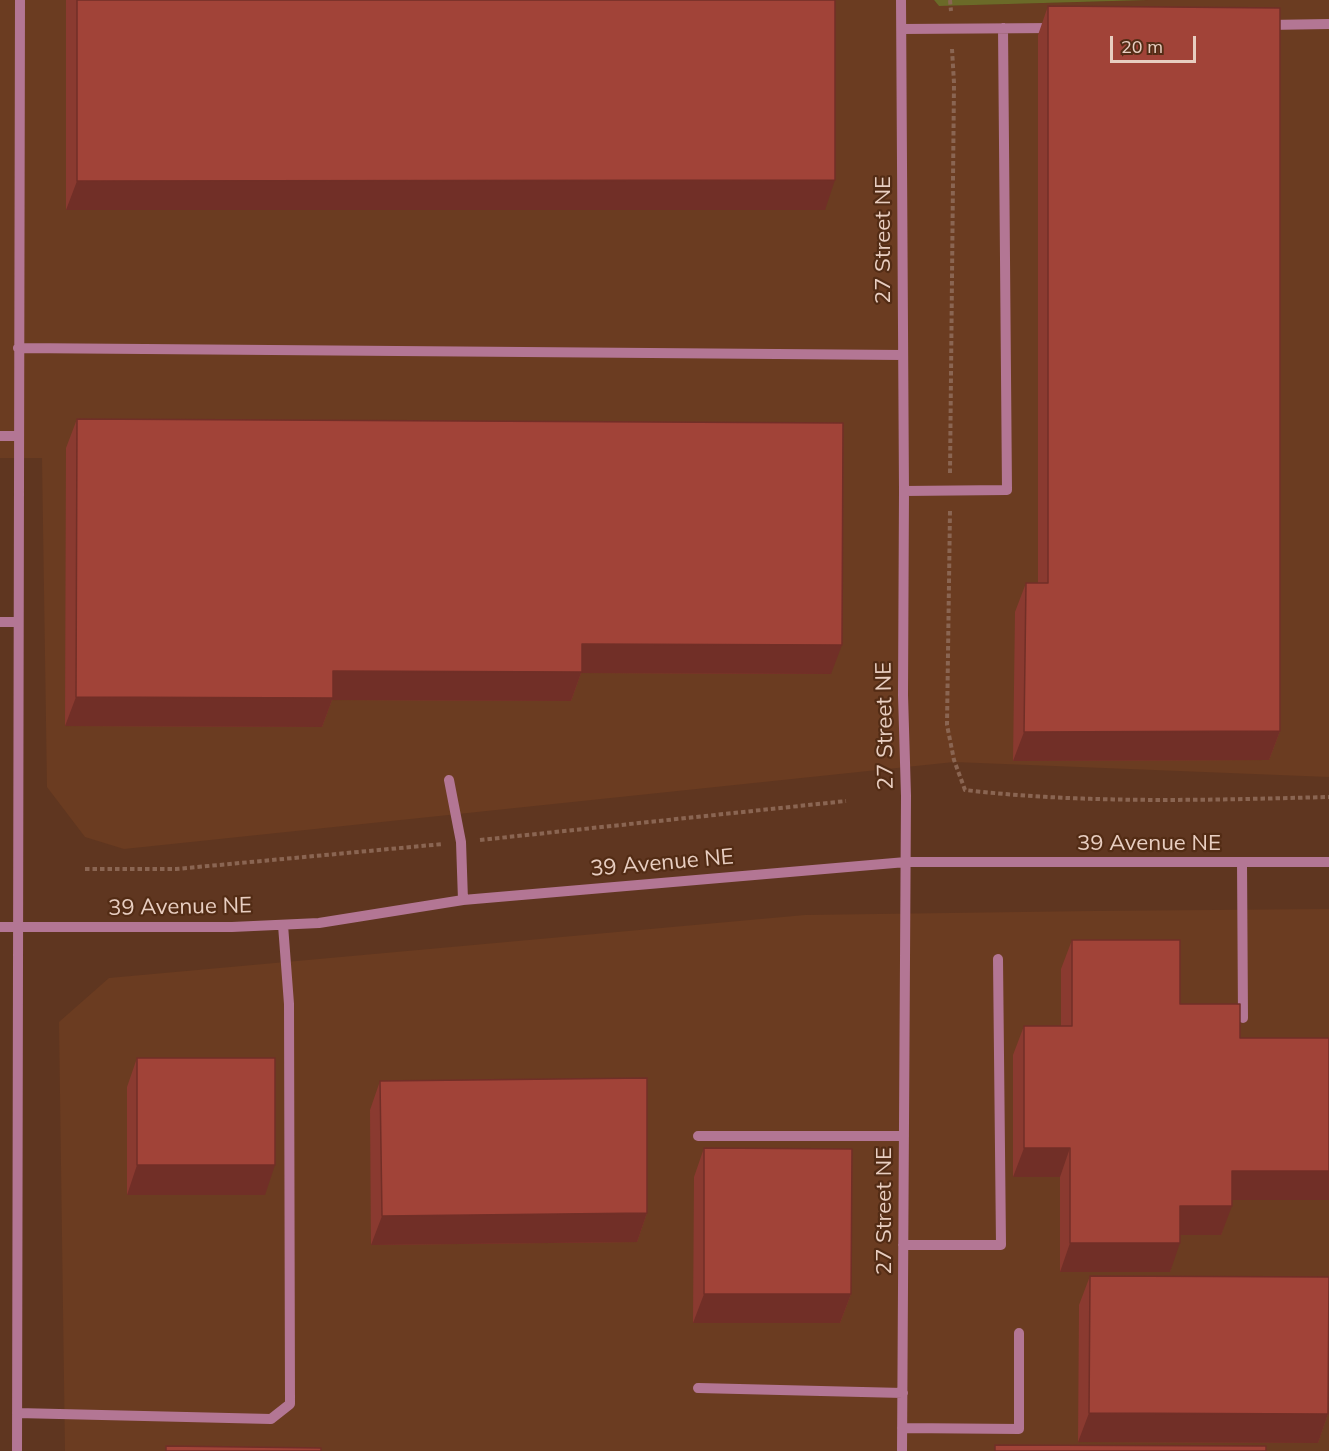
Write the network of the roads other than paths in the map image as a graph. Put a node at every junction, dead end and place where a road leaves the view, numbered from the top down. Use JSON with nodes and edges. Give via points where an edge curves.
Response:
{"nodes":[{"id":1,"x":20,"y":0,"type":"edge"},
{"id":2,"x":902,"y":0,"type":"edge"},
{"id":3,"x":1329,"y":24,"type":"edge"},
{"id":4,"x":1259,"y":25,"type":"edge"},
{"id":5,"x":1061,"y":27,"type":"edge"},
{"id":6,"x":1003,"y":28,"type":"junction"},
{"id":7,"x":902,"y":29,"type":"junction"},
{"id":8,"x":18,"y":348,"type":"junction"},
{"id":9,"x":903,"y":355,"type":"junction"},
{"id":10,"x":0,"y":436,"type":"edge"},
{"id":11,"x":18,"y":436,"type":"junction"},
{"id":12,"x":904,"y":491,"type":"junction"},
{"id":13,"x":0,"y":622,"type":"edge"},
{"id":14,"x":18,"y":622,"type":"junction"},
{"id":15,"x":449,"y":780,"type":"dead end"},
{"id":16,"x":906,"y":862,"type":"junction"},
{"id":17,"x":1242,"y":862,"type":"junction"},
{"id":18,"x":1329,"y":862,"type":"edge"},
{"id":19,"x":463,"y":900,"type":"junction"},
{"id":20,"x":283,"y":925,"type":"junction"},
{"id":21,"x":0,"y":927,"type":"edge"},
{"id":22,"x":19,"y":927,"type":"junction"},
{"id":23,"x":998,"y":959,"type":"dead end"},
{"id":24,"x":1243,"y":1018,"type":"edge"},
{"id":25,"x":698,"y":1136,"type":"dead end"},
{"id":26,"x":904,"y":1136,"type":"junction"},
{"id":27,"x":903,"y":1245,"type":"junction"},
{"id":28,"x":1018,"y":1333,"type":"dead end"},
{"id":29,"x":698,"y":1388,"type":"dead end"},
{"id":30,"x":903,"y":1393,"type":"junction"},
{"id":31,"x":17,"y":1413,"type":"junction"},
{"id":32,"x":902,"y":1428,"type":"junction"},
{"id":33,"x":17,"y":1451,"type":"edge"},
{"id":34,"x":902,"y":1451,"type":"edge"}],
"edges":[{"from":1,"to":8,"type":"street"},
{"from":2,"to":7,"type":"street","name":"27 Street NE"},
{"from":3,"to":4,"type":"street"},
{"from":5,"to":6,"type":"street"},
{"from":6,"to":7,"type":"street"},
{"from":6,"to":12,"type":"street","via":[[1007,490]]},
{"from":7,"to":9,"type":"street","name":"27 Street NE"},
{"from":8,"to":9,"type":"street"},
{"from":8,"to":11,"type":"street"},
{"from":9,"to":12,"type":"street","name":"27 Street NE"},
{"from":10,"to":11,"type":"street"},
{"from":11,"to":14,"type":"street"},
{"from":12,"to":16,"type":"street","name":"27 Street NE"},
{"from":13,"to":14,"type":"street"},
{"from":14,"to":22,"type":"street"},
{"from":15,"to":19,"type":"street","via":[[461,842]]},
{"from":16,"to":17,"type":"street","name":"39 Avenue NE"},
{"from":16,"to":19,"type":"street","name":"39 Avenue NE"},
{"from":16,"to":26,"type":"street","name":"27 Street NE"},
{"from":17,"to":18,"type":"street","name":"39 Avenue NE"},
{"from":17,"to":24,"type":"street"},
{"from":19,"to":20,"type":"street","name":"39 Avenue NE"},
{"from":20,"to":22,"type":"street","name":"39 Avenue NE"},
{"from":20,"to":31,"type":"street","via":[[290,1004],[290,1404],[271,1419]]},
{"from":21,"to":22,"type":"street","name":"39 Avenue NE"},
{"from":22,"to":31,"type":"street"},
{"from":23,"to":27,"type":"street","via":[[1001,1245]]},
{"from":25,"to":26,"type":"street"},
{"from":26,"to":27,"type":"street","name":"27 Street NE"},
{"from":27,"to":30,"type":"street","name":"27 Street NE"},
{"from":28,"to":32,"type":"street","via":[[1018,1429]]},
{"from":29,"to":30,"type":"street"},
{"from":30,"to":32,"type":"street","name":"27 Street NE"},
{"from":31,"to":33,"type":"street"},
{"from":32,"to":34,"type":"street","name":"27 Street NE"}]}
